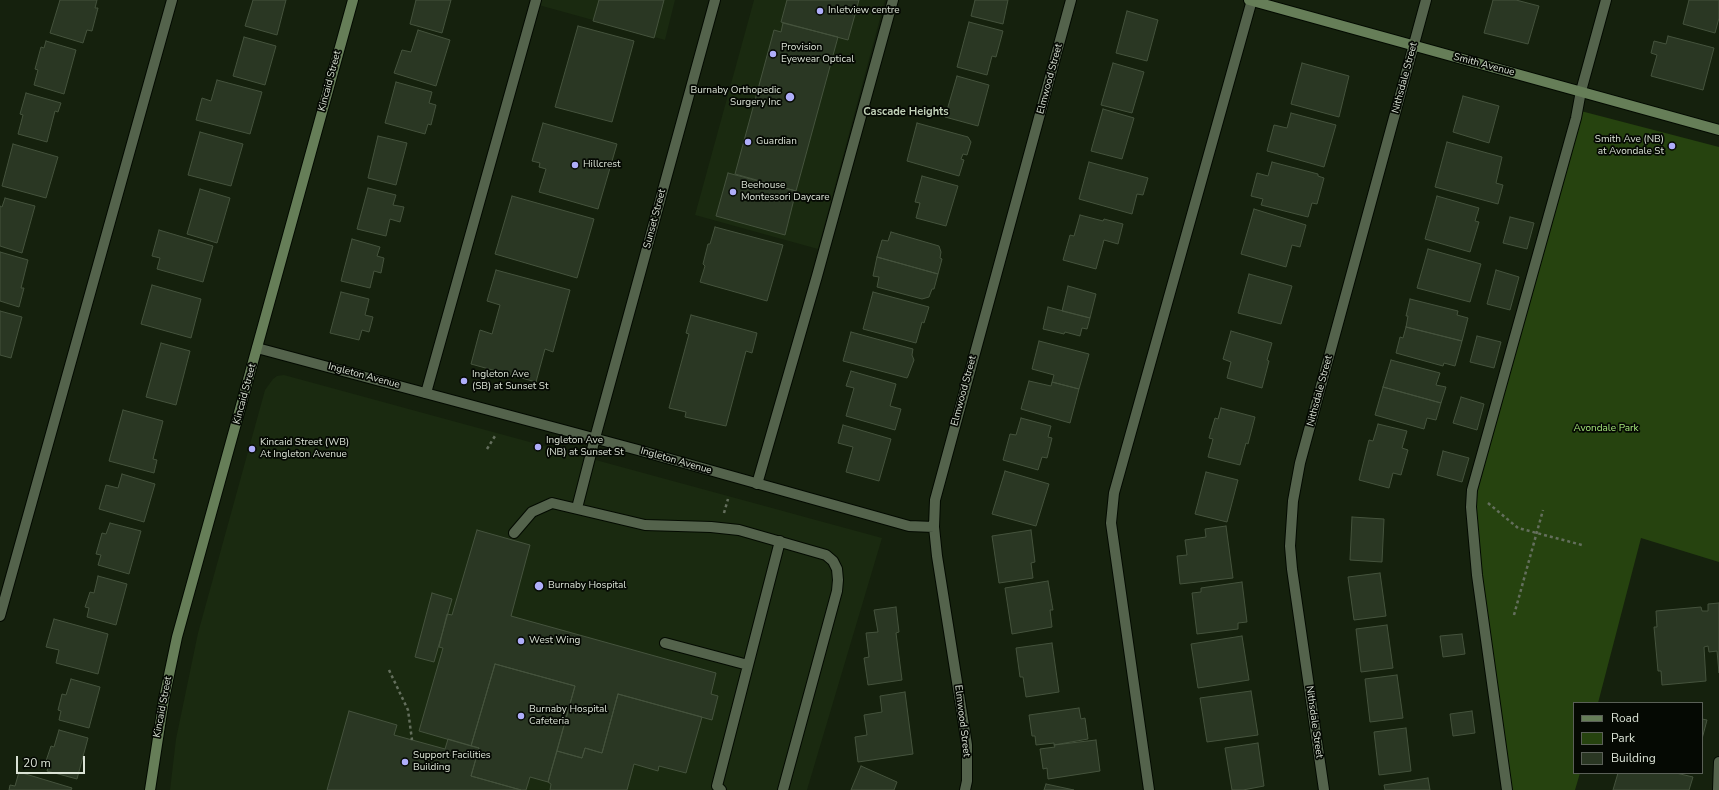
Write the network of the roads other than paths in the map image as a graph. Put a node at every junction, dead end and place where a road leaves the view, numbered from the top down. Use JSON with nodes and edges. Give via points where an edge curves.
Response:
{"nodes":[{"id":1,"x":172,"y":0,"type":"edge"},
{"id":2,"x":353,"y":0,"type":"edge"},
{"id":3,"x":536,"y":0,"type":"edge"},
{"id":4,"x":715,"y":0,"type":"edge"},
{"id":5,"x":893,"y":0,"type":"edge"},
{"id":6,"x":1071,"y":0,"type":"edge"},
{"id":7,"x":1251,"y":0,"type":"edge"},
{"id":8,"x":1426,"y":0,"type":"edge"},
{"id":9,"x":1606,"y":0,"type":"edge"},
{"id":10,"x":1414,"y":45,"type":"junction"},
{"id":11,"x":1581,"y":91,"type":"junction"},
{"id":12,"x":1719,"y":130,"type":"edge"},
{"id":13,"x":258,"y":348,"type":"junction"},
{"id":14,"x":426,"y":393,"type":"junction"},
{"id":15,"x":595,"y":438,"type":"junction"},
{"id":16,"x":757,"y":484,"type":"junction"},
{"id":17,"x":577,"y":508,"type":"junction"},
{"id":18,"x":934,"y":527,"type":"junction"},
{"id":19,"x":514,"y":534,"type":"dead end"},
{"id":20,"x":780,"y":541,"type":"junction"},
{"id":21,"x":0,"y":616,"type":"edge"},
{"id":22,"x":665,"y":643,"type":"dead end"},
{"id":23,"x":748,"y":665,"type":"junction"},
{"id":24,"x":1719,"y":762,"type":"edge"},
{"id":25,"x":150,"y":790,"type":"edge"},
{"id":26,"x":721,"y":790,"type":"edge"},
{"id":27,"x":783,"y":790,"type":"edge"},
{"id":28,"x":965,"y":790,"type":"edge"},
{"id":29,"x":1149,"y":790,"type":"edge"},
{"id":30,"x":1324,"y":790,"type":"edge"},
{"id":31,"x":1507,"y":790,"type":"edge"},
{"id":32,"x":1718,"y":790,"type":"edge"}],
"edges":[{"from":1,"to":21,"type":"street"},
{"from":2,"to":13,"type":"street","name":"Kincaid Street"},
{"from":3,"to":14,"type":"street"},
{"from":4,"to":15,"type":"street","name":"Sunset Street"},
{"from":5,"to":16,"type":"street"},
{"from":6,"to":18,"type":"street","name":"Elmwood Street","via":[[935,500]]},
{"from":7,"to":10,"type":"street","name":"Smith Avenue"},
{"from":7,"to":29,"type":"street","via":[[1114,492],[1111,523]]},
{"from":8,"to":10,"type":"street","name":"Nithsdale Street"},
{"from":9,"to":11,"type":"street"},
{"from":10,"to":11,"type":"street","name":"Smith Avenue"},
{"from":10,"to":30,"type":"street","name":"Nithsdale Street","via":[[1302,455],[1293,501],[1290,546],[1292,569]]},
{"from":11,"to":12,"type":"street","name":"Smith Avenue"},
{"from":11,"to":31,"type":"street","via":[[1576,118],[1472,490],[1477,575]]},
{"from":13,"to":14,"type":"street","name":"Ingleton Avenue"},
{"from":13,"to":25,"type":"street","name":"Kincaid Street","via":[[178,637],[164,699]]},
{"from":14,"to":15,"type":"street","name":"Ingleton Avenue"},
{"from":15,"to":16,"type":"street","name":"Ingleton Avenue"},
{"from":15,"to":17,"type":"street","name":"Sunset Street"},
{"from":16,"to":18,"type":"street","name":"Ingleton Avenue","via":[[909,526]]},
{"from":17,"to":19,"type":"street","via":[[552,503],[532,512]]},
{"from":17,"to":20,"type":"street","via":[[645,526],[739,530]]},
{"from":18,"to":28,"type":"street","name":"Elmwood Street","via":[[967,745]]},
{"from":20,"to":23,"type":"street"},
{"from":20,"to":27,"type":"street","via":[[826,555],[837,569],[838,580],[829,624]]},
{"from":22,"to":23,"type":"street"},
{"from":23,"to":26,"type":"street","via":[[717,786]]},
{"from":24,"to":32,"type":"street"}]}
